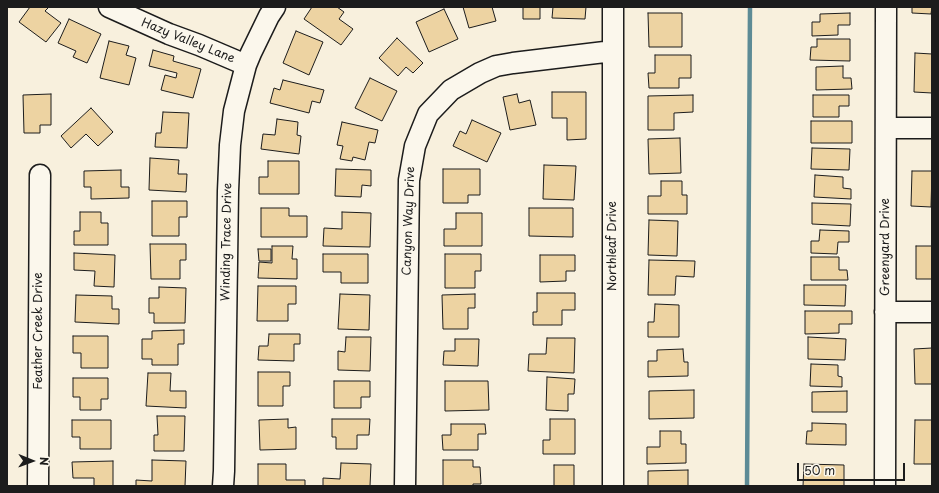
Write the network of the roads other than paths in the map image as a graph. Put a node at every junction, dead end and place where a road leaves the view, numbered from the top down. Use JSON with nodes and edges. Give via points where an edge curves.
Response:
{"nodes":[{"id":1,"x":109,"y":7,"type":"edge"},
{"id":2,"x":275,"y":7,"type":"edge"},
{"id":3,"x":613,"y":7,"type":"edge"},
{"id":4,"x":886,"y":7,"type":"edge"},
{"id":5,"x":612,"y":52,"type":"junction"},
{"id":6,"x":246,"y":65,"type":"junction"},
{"id":7,"x":886,"y":128,"type":"junction"},
{"id":8,"x":932,"y":128,"type":"edge"},
{"id":9,"x":40,"y":175,"type":"dead end"},
{"id":10,"x":885,"y":312,"type":"junction"},
{"id":11,"x":932,"y":312,"type":"edge"},
{"id":12,"x":38,"y":486,"type":"edge"},
{"id":13,"x":223,"y":486,"type":"edge"},
{"id":14,"x":405,"y":486,"type":"edge"},
{"id":15,"x":613,"y":486,"type":"edge"},
{"id":16,"x":885,"y":486,"type":"edge"}],
"edges":[{"from":1,"to":6,"type":"street","name":"Hazy Valley Lane"},
{"from":2,"to":6,"type":"street","name":"Winding Trace Drive"},
{"from":3,"to":5,"type":"street","name":"Northleaf Drive"},
{"from":4,"to":7,"type":"street","name":"Greenyard Drive"},
{"from":5,"to":14,"type":"street","name":"Canyon Way Drive","via":[[496,66],[451,90],[428,114],[415,146],[409,180]]},
{"from":5,"to":15,"type":"street","name":"Northleaf Drive"},
{"from":6,"to":13,"type":"street","name":"Winding Trace Drive","via":[[234,111],[230,145]]},
{"from":7,"to":8,"type":"street"},
{"from":7,"to":10,"type":"street","name":"Greenyard Drive"},
{"from":9,"to":12,"type":"street","name":"Feather Creek Drive"},
{"from":10,"to":11,"type":"street"},
{"from":10,"to":16,"type":"street","name":"Greenyard Drive"}]}
